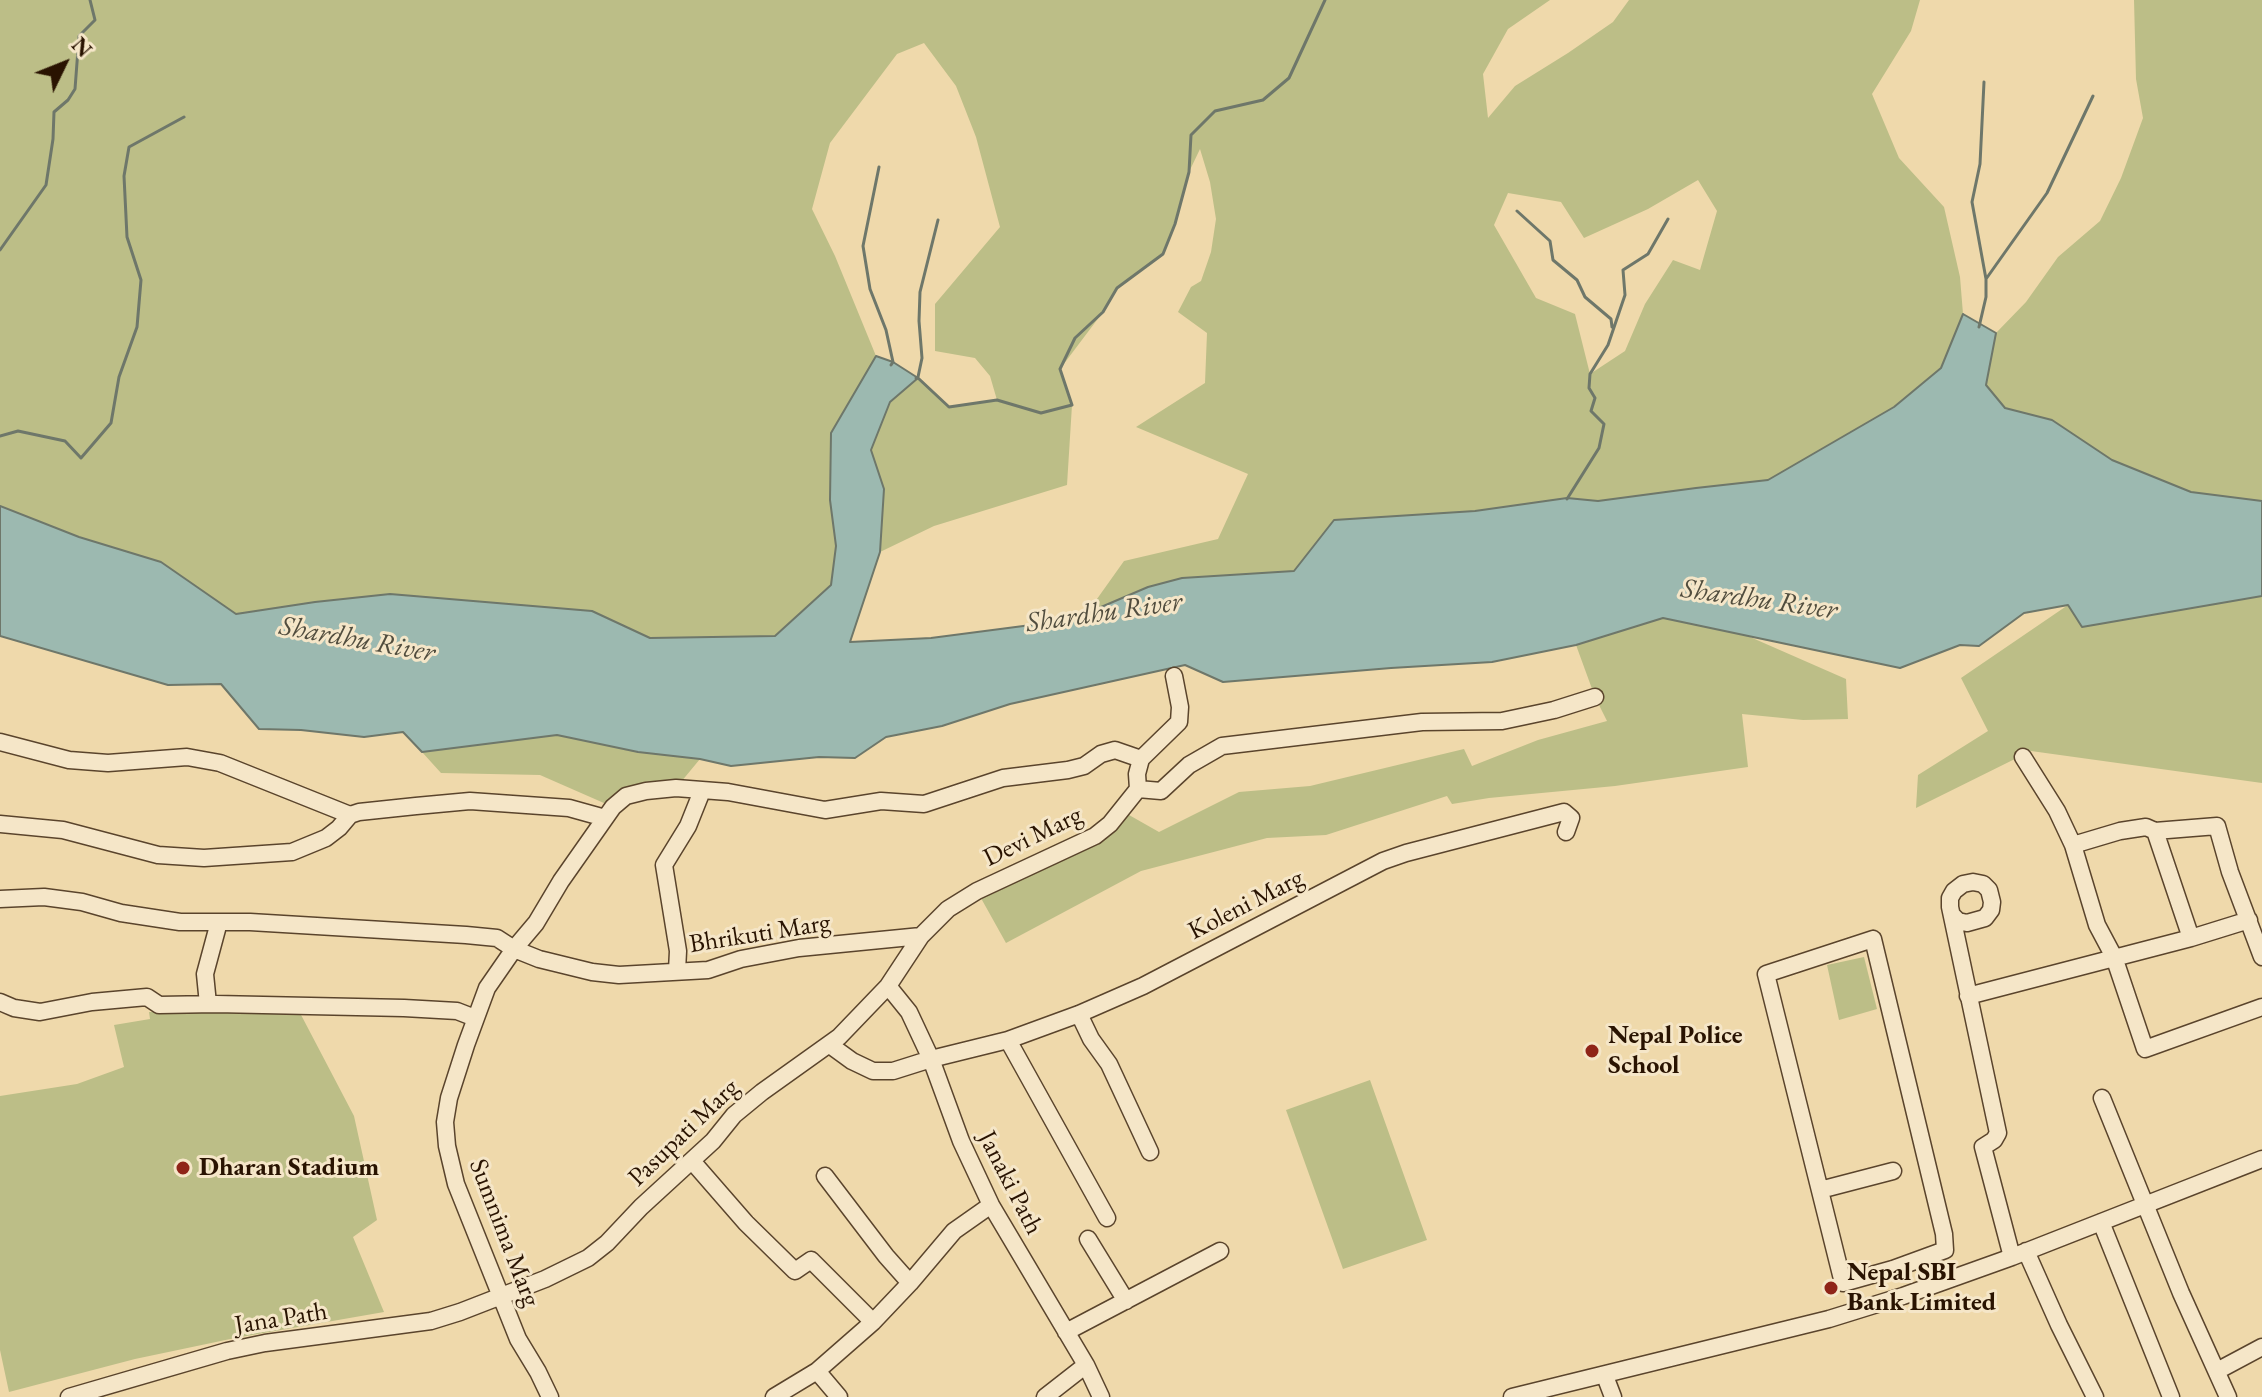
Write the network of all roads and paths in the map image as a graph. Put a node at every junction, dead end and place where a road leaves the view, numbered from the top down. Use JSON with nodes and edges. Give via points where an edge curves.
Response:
{"nodes":[{"id":1,"x":1174,"y":676,"type":"dead end"},
{"id":2,"x":1595,"y":697,"type":"dead end"},
{"id":3,"x":0,"y":742,"type":"edge"},
{"id":4,"x":2023,"y":757,"type":"dead end"},
{"id":5,"x":1141,"y":759,"type":"junction"},
{"id":6,"x":1138,"y":789,"type":"junction"},
{"id":7,"x":702,"y":791,"type":"junction"},
{"id":8,"x":350,"y":815,"type":"junction"},
{"id":9,"x":605,"y":818,"type":"junction"},
{"id":10,"x":0,"y":824,"type":"edge"},
{"id":11,"x":2155,"y":831,"type":"junction"},
{"id":12,"x":1566,"y":832,"type":"dead end"},
{"id":13,"x":2073,"y":845,"type":"junction"},
{"id":14,"x":0,"y":899,"type":"edge"},
{"id":15,"x":1953,"y":916,"type":"dead end"},
{"id":16,"x":2249,"y":920,"type":"junction"},
{"id":17,"x":219,"y":922,"type":"junction"},
{"id":18,"x":921,"y":936,"type":"junction"},
{"id":19,"x":2191,"y":938,"type":"junction"},
{"id":20,"x":514,"y":949,"type":"junction"},
{"id":21,"x":2114,"y":957,"type":"junction"},
{"id":22,"x":2262,"y":957,"type":"edge"},
{"id":23,"x":677,"y":971,"type":"junction"},
{"id":24,"x":888,"y":986,"type":"junction"},
{"id":25,"x":1968,"y":996,"type":"junction"},
{"id":26,"x":0,"y":1002,"type":"edge"},
{"id":27,"x":208,"y":1004,"type":"junction"},
{"id":28,"x":2262,"y":1007,"type":"edge"},
{"id":29,"x":1079,"y":1014,"type":"junction"},
{"id":30,"x":475,"y":1018,"type":"junction"},
{"id":31,"x":1008,"y":1040,"type":"junction"},
{"id":32,"x":830,"y":1045,"type":"junction"},
{"id":33,"x":931,"y":1059,"type":"junction"},
{"id":34,"x":2102,"y":1098,"type":"dead end"},
{"id":35,"x":1150,"y":1152,"type":"dead end"},
{"id":36,"x":2262,"y":1159,"type":"edge"},
{"id":37,"x":692,"y":1161,"type":"junction"},
{"id":38,"x":1893,"y":1171,"type":"dead end"},
{"id":39,"x":825,"y":1176,"type":"dead end"},
{"id":40,"x":1820,"y":1190,"type":"junction"},
{"id":41,"x":991,"y":1205,"type":"junction"},
{"id":42,"x":2145,"y":1205,"type":"junction"},
{"id":43,"x":1107,"y":1218,"type":"dead end"},
{"id":44,"x":2101,"y":1222,"type":"junction"},
{"id":45,"x":1088,"y":1239,"type":"dead end"},
{"id":46,"x":1220,"y":1251,"type":"dead end"},
{"id":47,"x":2019,"y":1254,"type":"junction"},
{"id":48,"x":1893,"y":1269,"type":"junction"},
{"id":49,"x":910,"y":1283,"type":"junction"},
{"id":50,"x":501,"y":1295,"type":"junction"},
{"id":51,"x":1903,"y":1296,"type":"junction"},
{"id":52,"x":1126,"y":1301,"type":"junction"},
{"id":53,"x":873,"y":1322,"type":"junction"},
{"id":54,"x":1066,"y":1332,"type":"junction"},
{"id":55,"x":2262,"y":1347,"type":"edge"},
{"id":56,"x":1086,"y":1365,"type":"junction"},
{"id":57,"x":817,"y":1371,"type":"junction"},
{"id":58,"x":2217,"y":1371,"type":"junction"},
{"id":59,"x":1605,"y":1376,"type":"junction"},
{"id":60,"x":549,"y":1396,"type":"edge"},
{"id":61,"x":69,"y":1397,"type":"edge"},
{"id":62,"x":774,"y":1397,"type":"edge"},
{"id":63,"x":839,"y":1397,"type":"edge"},
{"id":64,"x":1045,"y":1397,"type":"edge"},
{"id":65,"x":1101,"y":1397,"type":"edge"},
{"id":66,"x":1512,"y":1397,"type":"edge"},
{"id":67,"x":1613,"y":1397,"type":"edge"},
{"id":68,"x":2095,"y":1397,"type":"edge"},
{"id":69,"x":2171,"y":1397,"type":"edge"},
{"id":70,"x":2228,"y":1397,"type":"edge"}],
"edges":[{"from":1,"to":5,"type":"street","via":[[1179,722]]},
{"from":2,"to":6,"type":"street","via":[[1502,721],[1422,722],[1222,746],[1189,765],[1161,791]]},
{"from":3,"to":8,"type":"street","via":[[69,760],[187,757],[220,763]]},
{"from":4,"to":13,"type":"street"},
{"from":5,"to":6,"type":"street"},
{"from":5,"to":7,"type":"street","name":"Sumnima Marg","via":[[1115,750],[1084,766],[1003,778],[924,804],[881,801],[825,810]]},
{"from":6,"to":18,"type":"street","name":"Devi Marg","via":[[1095,836],[977,891],[948,909]]},
{"from":7,"to":9,"type":"street","name":"Sumnima Marg","via":[[676,788],[626,796]]},
{"from":7,"to":23,"type":"street","via":[[664,865]]},
{"from":8,"to":9,"type":"street","via":[[470,801],[569,808]]},
{"from":8,"to":10,"type":"street","via":[[326,838],[292,852],[204,858],[158,855],[63,830]]},
{"from":9,"to":20,"type":"street","name":"Sumnima Marg"},
{"from":11,"to":13,"type":"street","via":[[2120,831]]},
{"from":11,"to":16,"type":"street","via":[[2217,826]]},
{"from":11,"to":19,"type":"street"},
{"from":12,"to":29,"type":"street","name":"Koleni Marg","via":[[1571,818],[1564,812],[1383,861]]},
{"from":13,"to":21,"type":"street","via":[[2097,925]]},
{"from":14,"to":17,"type":"street","name":"Bhrikuti Marg","via":[[44,897],[180,922]]},
{"from":15,"to":25,"type":"street"},
{"from":16,"to":19,"type":"street"},
{"from":16,"to":22,"type":"street"},
{"from":17,"to":20,"type":"street","name":"Bhrikuti Marg","via":[[466,935],[497,938]]},
{"from":17,"to":27,"type":"street","via":[[205,974]]},
{"from":18,"to":23,"type":"street","name":"Bhrikuti Marg","via":[[799,948],[708,970]]},
{"from":18,"to":24,"type":"street"},
{"from":19,"to":21,"type":"street"},
{"from":20,"to":23,"type":"street","name":"Bhrikuti Marg","via":[[592,972]]},
{"from":20,"to":30,"type":"street","name":"Sumnima Marg","via":[[487,988]]},
{"from":21,"to":25,"type":"street"},
{"from":21,"to":28,"type":"street","via":[[2145,1049]]},
{"from":24,"to":32,"type":"street","name":"Pasupati Marg"},
{"from":24,"to":33,"type":"street","name":"Janaki Path","via":[[909,1012]]},
{"from":25,"to":47,"type":"street","via":[[1998,1133],[1983,1147]]},
{"from":26,"to":27,"type":"street","via":[[40,1012],[147,997],[159,1005]]},
{"from":27,"to":30,"type":"street","via":[[457,1011]]},
{"from":29,"to":31,"type":"street","name":"Koleni Marg"},
{"from":29,"to":35,"type":"street"},
{"from":30,"to":50,"type":"street","name":"Sumnima Marg","via":[[449,1098],[447,1146],[456,1184]]},
{"from":31,"to":33,"type":"street","name":"Koleni Marg"},
{"from":31,"to":43,"type":"street"},
{"from":32,"to":33,"type":"street","name":"Koleni Marg","via":[[873,1071],[893,1071]]},
{"from":32,"to":37,"type":"street","name":"Pasupati Marg","via":[[734,1115]]},
{"from":33,"to":41,"type":"street","name":"Janaki Path"},
{"from":34,"to":42,"type":"street"},
{"from":36,"to":42,"type":"street"},
{"from":37,"to":50,"type":"street","name":"Pasupati Marg","via":[[588,1258]]},
{"from":37,"to":53,"type":"street","via":[[795,1271],[811,1260]]},
{"from":38,"to":40,"type":"street"},
{"from":39,"to":49,"type":"street"},
{"from":40,"to":48,"type":"street","via":[[1843,1283]]},
{"from":40,"to":48,"type":"street","via":[[1766,974],[1873,939],[1945,1250]]},
{"from":41,"to":49,"type":"street","via":[[954,1231]]},
{"from":41,"to":54,"type":"street","name":"Janaki Path"},
{"from":42,"to":44,"type":"street"},
{"from":42,"to":58,"type":"street"},
{"from":44,"to":47,"type":"street"},
{"from":44,"to":69,"type":"street"},
{"from":45,"to":52,"type":"street"},
{"from":46,"to":52,"type":"street"},
{"from":47,"to":51,"type":"street"},
{"from":47,"to":68,"type":"street"},
{"from":48,"to":51,"type":"street"},
{"from":49,"to":53,"type":"street"},
{"from":50,"to":60,"type":"street","name":"Sumnima Marg"},
{"from":50,"to":61,"type":"street","name":"Jana Path","via":[[431,1321],[265,1343]]},
{"from":51,"to":59,"type":"street"},
{"from":52,"to":54,"type":"street"},
{"from":53,"to":57,"type":"street"},
{"from":54,"to":56,"type":"street","name":"Janaki Path"},
{"from":55,"to":58,"type":"street"},
{"from":56,"to":64,"type":"street"},
{"from":56,"to":65,"type":"street","name":"Janaki Path"},
{"from":57,"to":62,"type":"street"},
{"from":57,"to":63,"type":"street"},
{"from":58,"to":70,"type":"street"},
{"from":59,"to":66,"type":"street"},
{"from":59,"to":67,"type":"street"}]}
